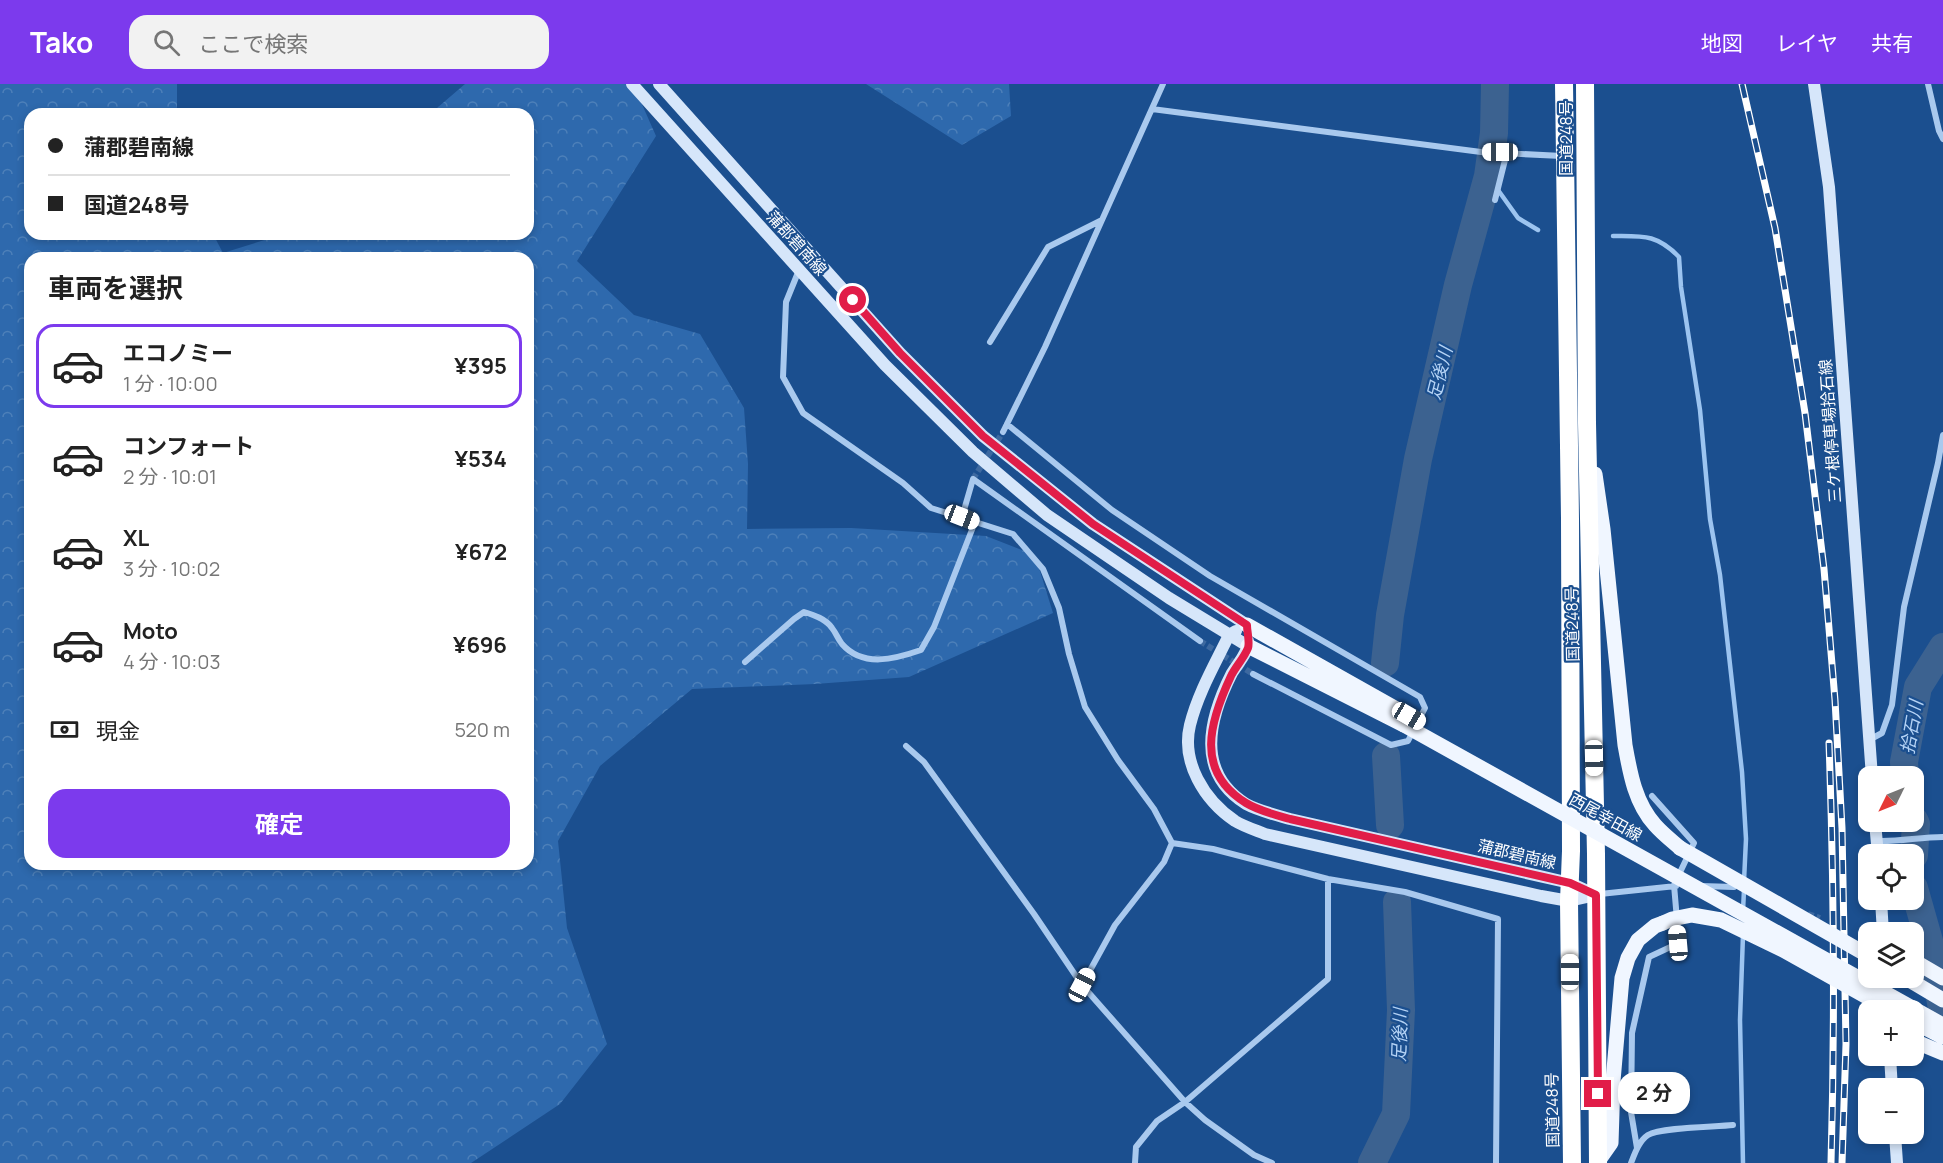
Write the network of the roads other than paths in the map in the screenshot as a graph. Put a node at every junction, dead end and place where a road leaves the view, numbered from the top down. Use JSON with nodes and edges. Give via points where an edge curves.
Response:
{"nodes":[{"id":1,"x":632,"y":84,"type":"edge"},
{"id":2,"x":659,"y":84,"type":"edge"},
{"id":3,"x":1163,"y":84,"type":"edge"},
{"id":4,"x":1564,"y":84,"type":"edge"},
{"id":5,"x":1585,"y":84,"type":"edge"},
{"id":6,"x":1814,"y":84,"type":"edge"},
{"id":7,"x":1928,"y":84,"type":"edge"},
{"id":8,"x":1152,"y":109,"type":"junction"},
{"id":9,"x":1943,"y":139,"type":"edge"},
{"id":10,"x":1504,"y":152,"type":"junction"},
{"id":11,"x":1564,"y":156,"type":"junction"},
{"id":12,"x":1495,"y":200,"type":"dead end"},
{"id":13,"x":1102,"y":220,"type":"junction"},
{"id":14,"x":799,"y":269,"type":"junction"},
{"id":15,"x":990,"y":342,"type":"dead end"},
{"id":16,"x":1587,"y":423,"type":"junction"},
{"id":17,"x":1007,"y":424,"type":"junction"},
{"id":18,"x":1003,"y":432,"type":"tunnel mouth"},
{"id":19,"x":1943,"y":435,"type":"edge"},
{"id":20,"x":1941,"y":464,"type":"edge"},
{"id":21,"x":962,"y":517,"type":"junction"},
{"id":22,"x":975,"y":522,"type":"junction"},
{"id":23,"x":1247,"y":625,"type":"junction"},
{"id":24,"x":1229,"y":635,"type":"junction"},
{"id":25,"x":1200,"y":641,"type":"tunnel mouth"},
{"id":26,"x":1248,"y":646,"type":"junction"},
{"id":27,"x":746,"y":662,"type":"dead end"},
{"id":28,"x":1253,"y":674,"type":"tunnel mouth"},
{"id":29,"x":1407,"y":721,"type":"junction"},
{"id":30,"x":1869,"y":740,"type":"junction"},
{"id":31,"x":906,"y":746,"type":"dead end"},
{"id":32,"x":1871,"y":766,"type":"edge"},
{"id":33,"x":1652,"y":796,"type":"dead end"},
{"id":34,"x":1876,"y":832,"type":"edge"},
{"id":35,"x":1943,"y":837,"type":"edge"},
{"id":36,"x":1877,"y":841,"type":"junction"},
{"id":37,"x":1172,"y":843,"type":"junction"},
{"id":38,"x":1877,"y":844,"type":"edge"},
{"id":39,"x":1328,"y":879,"type":"junction"},
{"id":40,"x":1674,"y":885,"type":"junction"},
{"id":41,"x":1734,"y":887,"type":"dead end"},
{"id":42,"x":1570,"y":892,"type":"junction"},
{"id":43,"x":1596,"y":895,"type":"junction"},
{"id":44,"x":1858,"y":950,"type":"edge"},
{"id":45,"x":1924,"y":967,"type":"edge"},
{"id":46,"x":1858,"y":968,"type":"edge"},
{"id":47,"x":1943,"y":978,"type":"edge"},
{"id":48,"x":1082,"y":985,"type":"junction"},
{"id":49,"x":1894,"y":988,"type":"edge"},
{"id":50,"x":1923,"y":988,"type":"edge"},
{"id":51,"x":1872,"y":1000,"type":"edge"},
{"id":52,"x":1943,"y":1000,"type":"edge"},
{"id":53,"x":1943,"y":1015,"type":"edge"},
{"id":54,"x":1943,"y":1025,"type":"edge"},
{"id":55,"x":1924,"y":1027,"type":"edge"},
{"id":56,"x":1943,"y":1037,"type":"edge"},
{"id":57,"x":1924,"y":1045,"type":"edge"},
{"id":58,"x":1943,"y":1053,"type":"edge"},
{"id":59,"x":1185,"y":1102,"type":"junction"},
{"id":60,"x":1733,"y":1125,"type":"dead end"},
{"id":61,"x":1896,"y":1144,"type":"edge"},
{"id":62,"x":1637,"y":1148,"type":"junction"},
{"id":63,"x":1598,"y":1162,"type":"edge"},
{"id":64,"x":1134,"y":1163,"type":"edge"},
{"id":65,"x":1272,"y":1163,"type":"edge"},
{"id":66,"x":1496,"y":1163,"type":"edge"},
{"id":67,"x":1572,"y":1163,"type":"edge"},
{"id":68,"x":1631,"y":1163,"type":"edge"},
{"id":69,"x":1897,"y":1163,"type":"edge"}],
"edges":[{"from":1,"to":14,"type":"main road","name":"蒲郡碧南線"},
{"from":2,"to":23,"type":"main road","name":"蒲郡碧南線","via":[[900,353],[983,436],[1093,524]]},
{"from":3,"to":8,"type":"street"},
{"from":4,"to":11,"type":"highway","name":"国道248号"},
{"from":5,"to":16,"type":"highway","name":"国道248号"},
{"from":6,"to":30,"type":"main road","name":"三ケ根停車場拾石線","via":[[1829,187]]},
{"from":7,"to":9,"type":"street"},
{"from":8,"to":10,"type":"street"},
{"from":8,"to":13,"type":"street"},
{"from":10,"to":11,"type":"street"},
{"from":10,"to":12,"type":"street"},
{"from":11,"to":42,"type":"highway","name":"国道248号","via":[[1570,519]]},
{"from":13,"to":15,"type":"street","via":[[1048,247]]},
{"from":13,"to":17,"type":"street"},
{"from":14,"to":21,"type":"street","via":[[786,302],[783,376],[803,413],[903,483],[930,508]]},
{"from":14,"to":24,"type":"main road","name":"蒲郡碧南線","via":[[885,365],[972,452],[1047,515]]},
{"from":16,"to":43,"type":"highway","name":"国道248号"},
{"from":16,"to":44,"type":"main road","bridge":true,"via":[[1603,529],[1625,745],[1640,802],[1654,824],[1680,848]]},
{"from":17,"to":18,"type":"street"},
{"from":17,"to":28,"type":"street","via":[[1112,510],[1210,576],[1420,697],[1425,708],[1408,741],[1390,745]]},
{"from":19,"to":20,"type":"street"},
{"from":20,"to":30,"type":"street","via":[[1904,607],[1892,705],[1882,733]]},
{"from":21,"to":22,"type":"street"},
{"from":21,"to":25,"type":"street","via":[[973,479]]},
{"from":22,"to":27,"type":"street","via":[[934,627],[921,650],[896,659],[865,659],[843,645],[831,625],[804,612]]},
{"from":22,"to":37,"type":"street","via":[[1013,534],[1043,569],[1059,609],[1085,707],[1155,809]]},
{"from":23,"to":24,"type":"main road"},
{"from":23,"to":26,"type":"main road"},
{"from":23,"to":29,"type":"main road","name":"西尾幸田線"},
{"from":24,"to":26,"type":"main road","name":"蒲郡碧南線"},
{"from":24,"to":42,"type":"main road","name":"蒲郡碧南線","via":[[1198,699],[1188,746],[1198,781],[1235,821],[1264,834]]},
{"from":26,"to":29,"type":"main road","name":"西尾幸田線"},
{"from":26,"to":42,"type":"main road","name":"蒲郡碧南線","via":[[1214,717],[1210,740],[1218,774],[1247,804],[1290,819]]},
{"from":29,"to":46,"type":"main road","name":"西尾幸田線"},
{"from":29,"to":54,"type":"main road","name":"西尾幸田線","bridge":true},
{"from":30,"to":32,"type":"main road","name":"三ケ根停車場拾石線"},
{"from":31,"to":48,"type":"street","via":[[924,762]]},
{"from":33,"to":40,"type":"street","via":[[1694,843]]},
{"from":34,"to":36,"type":"main road"},
{"from":35,"to":36,"type":"street"},
{"from":36,"to":38,"type":"main road"},
{"from":37,"to":39,"type":"street","via":[[1213,849]]},
{"from":37,"to":48,"type":"street","via":[[1164,862],[1115,925]]},
{"from":39,"to":59,"type":"street","via":[[1328,979]]},
{"from":39,"to":66,"type":"street","via":[[1405,892],[1498,920]]},
{"from":40,"to":41,"type":"street"},
{"from":40,"to":43,"type":"street"},
{"from":40,"to":62,"type":"street","via":[[1678,943],[1649,957],[1632,1033],[1631,1112]]},
{"from":42,"to":43,"type":"main road","name":"蒲郡碧南線"},
{"from":42,"to":67,"type":"highway","name":"国道248号"},
{"from":43,"to":63,"type":"highway","name":"国道248号"},
{"from":45,"to":47,"type":"main road"},
{"from":48,"to":59,"type":"street"},
{"from":49,"to":53,"type":"main road"},
{"from":50,"to":52,"type":"main road"},
{"from":51,"to":63,"type":"main road","bridge":true,"via":[[1721,920],[1692,915],[1655,926],[1638,940],[1622,978],[1611,1143]]},
{"from":55,"to":56,"type":"main road"},
{"from":57,"to":58,"type":"main road"},
{"from":59,"to":64,"type":"street","via":[[1157,1121],[1136,1147]]},
{"from":59,"to":65,"type":"street","via":[[1254,1155]]},
{"from":60,"to":62,"type":"street","via":[[1668,1130],[1648,1135]]},
{"from":61,"to":69,"type":"main road"},
{"from":62,"to":68,"type":"street"}]}
